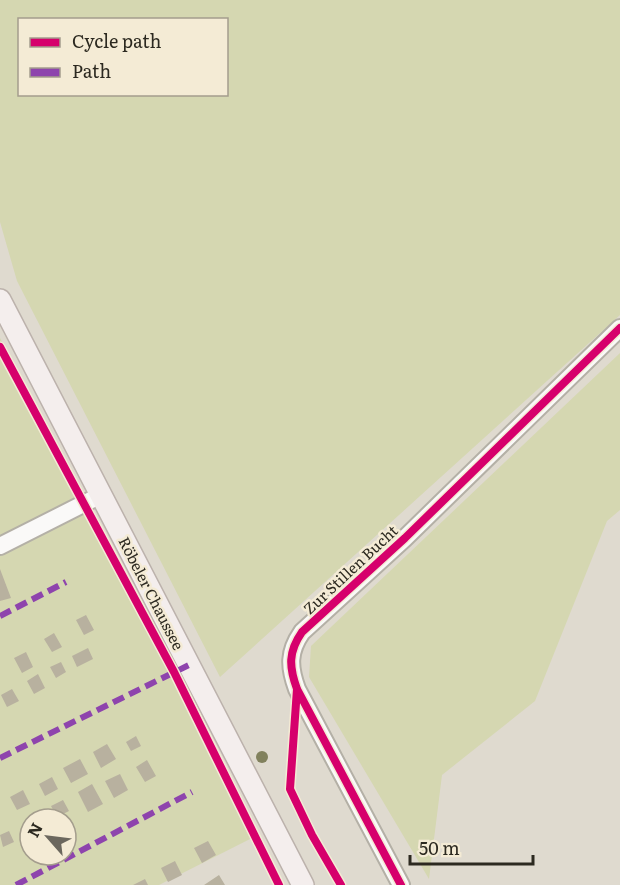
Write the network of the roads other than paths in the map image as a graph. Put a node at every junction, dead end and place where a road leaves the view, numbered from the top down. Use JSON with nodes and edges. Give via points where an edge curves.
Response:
{"nodes":[{"id":1,"x":0,"y":300,"type":"edge"},
{"id":2,"x":620,"y":328,"type":"edge"},
{"id":3,"x":101,"y":495,"type":"junction"},
{"id":4,"x":0,"y":546,"type":"edge"},
{"id":5,"x":303,"y":885,"type":"edge"},
{"id":6,"x":401,"y":885,"type":"edge"}],
"edges":[{"from":1,"to":3,"type":"main road","name":"Röbeler Chaussee"},
{"from":2,"to":6,"type":"street","name":"Zur Stillen Bucht","via":[[405,538],[302,632],[291,650],[297,689]]},
{"from":3,"to":4,"type":"street"},
{"from":3,"to":5,"type":"main road","name":"Röbeler Chaussee"}]}
